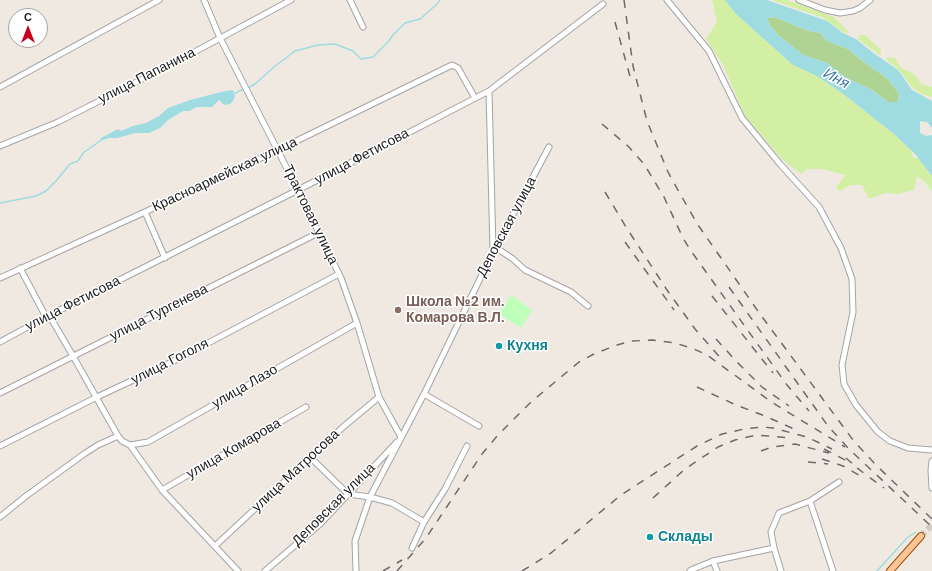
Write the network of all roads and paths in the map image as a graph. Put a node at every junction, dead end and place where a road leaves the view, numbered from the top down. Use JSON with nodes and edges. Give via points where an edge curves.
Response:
{"nodes":[{"id":1,"x":159,"y":0,"type":"edge"},
{"id":2,"x":204,"y":0,"type":"edge"},
{"id":3,"x":291,"y":0,"type":"edge"},
{"id":4,"x":350,"y":0,"type":"edge"},
{"id":5,"x":667,"y":0,"type":"edge"},
{"id":6,"x":799,"y":0,"type":"edge"},
{"id":7,"x":870,"y":0,"type":"edge"},
{"id":8,"x":603,"y":4,"type":"dead end"},
{"id":9,"x":363,"y":27,"type":"dead end"},
{"id":10,"x":220,"y":38,"type":"junction"},
{"id":11,"x":0,"y":87,"type":"edge"},
{"id":12,"x":488,"y":91,"type":"junction"},
{"id":13,"x":475,"y":98,"type":"junction"},
{"id":14,"x":0,"y":146,"type":"edge"},
{"id":15,"x":549,"y":147,"type":"dead end"},
{"id":16,"x":278,"y":150,"type":"junction"},
{"id":17,"x":298,"y":190,"type":"junction"},
{"id":18,"x":145,"y":212,"type":"junction"},
{"id":19,"x":318,"y":233,"type":"junction"},
{"id":20,"x":494,"y":249,"type":"junction"},
{"id":21,"x":165,"y":258,"type":"junction"},
{"id":22,"x":20,"y":268,"type":"junction"},
{"id":23,"x":339,"y":274,"type":"junction"},
{"id":24,"x":0,"y":278,"type":"edge"},
{"id":25,"x":588,"y":306,"type":"dead end"},
{"id":26,"x":46,"y":317,"type":"junction"},
{"id":27,"x":357,"y":323,"type":"junction"},
{"id":28,"x":0,"y":342,"type":"edge"},
{"id":29,"x":73,"y":356,"type":"junction"},
{"id":30,"x":0,"y":393,"type":"edge"},
{"id":31,"x":424,"y":394,"type":"junction"},
{"id":32,"x":97,"y":397,"type":"junction"},
{"id":33,"x":379,"y":397,"type":"junction"},
{"id":34,"x":306,"y":407,"type":"dead end"},
{"id":35,"x":479,"y":426,"type":"dead end"},
{"id":36,"x":118,"y":436,"type":"junction"},
{"id":37,"x":401,"y":437,"type":"junction"},
{"id":38,"x":130,"y":445,"type":"junction"},
{"id":39,"x":0,"y":446,"type":"edge"},
{"id":40,"x":467,"y":446,"type":"dead end"},
{"id":41,"x":932,"y":450,"type":"edge"},
{"id":42,"x":310,"y":457,"type":"junction"},
{"id":43,"x":932,"y":461,"type":"edge"},
{"id":44,"x":839,"y":482,"type":"dead end"},
{"id":45,"x":932,"y":488,"type":"edge"},
{"id":46,"x":162,"y":490,"type":"junction"},
{"id":47,"x":348,"y":494,"type":"junction"},
{"id":48,"x":370,"y":498,"type":"junction"},
{"id":49,"x":810,"y":501,"type":"junction"},
{"id":50,"x":0,"y":517,"type":"edge"},
{"id":51,"x":424,"y":522,"type":"junction"},
{"id":52,"x":922,"y":537,"type":"tunnel mouth"},
{"id":53,"x":215,"y":546,"type":"junction"},
{"id":54,"x":412,"y":548,"type":"dead end"},
{"id":55,"x":774,"y":548,"type":"junction"},
{"id":56,"x":713,"y":561,"type":"junction"},
{"id":57,"x":238,"y":571,"type":"edge"},
{"id":58,"x":265,"y":571,"type":"edge"},
{"id":59,"x":356,"y":571,"type":"edge"},
{"id":60,"x":690,"y":571,"type":"edge"},
{"id":61,"x":717,"y":571,"type":"edge"},
{"id":62,"x":782,"y":571,"type":"edge"},
{"id":63,"x":833,"y":571,"type":"edge"},
{"id":64,"x":890,"y":571,"type":"edge"}],
"edges":[{"from":1,"to":11,"type":"street"},
{"from":2,"to":10,"type":"street","name":"Трактовая улица"},
{"from":3,"to":10,"type":"street","name":"улица Папанина"},
{"from":4,"to":9,"type":"street"},
{"from":5,"to":41,"type":"street","via":[[709,51],[742,118],[819,207],[841,248],[852,279],[853,312],[842,365],[844,384],[856,405],[878,432],[890,441],[908,448]]},
{"from":6,"to":7,"type":"street","via":[[825,10],[846,13],[860,8]]},
{"from":8,"to":12,"type":"street","name":"улица Фетисова"},
{"from":10,"to":14,"type":"street","name":"улица Папанина","via":[[58,122]]},
{"from":10,"to":16,"type":"street","name":"Трактовая улица"},
{"from":12,"to":13,"type":"street","name":"улица Фетисова"},
{"from":12,"to":20,"type":"street"},
{"from":13,"to":16,"type":"street","name":"Красноармейская улица","via":[[458,68],[452,65]]},
{"from":13,"to":17,"type":"street","name":"улица Фетисова"},
{"from":15,"to":20,"type":"street","name":"Деповская улица"},
{"from":16,"to":17,"type":"street","name":"Трактовая улица"},
{"from":16,"to":18,"type":"street","name":"Красноармейская улица"},
{"from":17,"to":19,"type":"street","name":"Трактовая улица"},
{"from":17,"to":21,"type":"street","name":"улица Фетисова"},
{"from":18,"to":21,"type":"street"},
{"from":18,"to":22,"type":"street","name":"Красноармейская улица"},
{"from":19,"to":23,"type":"street","name":"Трактовая улица"},
{"from":19,"to":29,"type":"street","name":"улица Тургенева"},
{"from":20,"to":25,"type":"street","via":[[513,258],[525,270],[571,292]]},
{"from":20,"to":31,"type":"street","name":"Деповская улица"},
{"from":21,"to":26,"type":"street","name":"улица Фетисова"},
{"from":22,"to":24,"type":"street","name":"Красноармейская улица"},
{"from":22,"to":26,"type":"street"},
{"from":23,"to":27,"type":"street","name":"Трактовая улица"},
{"from":23,"to":32,"type":"street","name":"улица Гоголя","via":[[176,360]]},
{"from":26,"to":28,"type":"street","name":"улица Фетисова"},
{"from":26,"to":29,"type":"street","via":[[52,320]]},
{"from":27,"to":33,"type":"street","name":"Трактовая улица"},
{"from":27,"to":38,"type":"street","name":"улица Лазо","via":[[148,442]]},
{"from":29,"to":30,"type":"street","name":"улица Тургенева"},
{"from":29,"to":32,"type":"street"},
{"from":31,"to":35,"type":"street"},
{"from":31,"to":37,"type":"street","name":"Деповская улица"},
{"from":32,"to":36,"type":"street"},
{"from":32,"to":39,"type":"street","name":"улица Гоголя"},
{"from":33,"to":37,"type":"street","name":"Трактовая улица"},
{"from":33,"to":42,"type":"street","name":"улица Матросова"},
{"from":34,"to":46,"type":"street","name":"улица Комарова"},
{"from":36,"to":38,"type":"street"},
{"from":36,"to":50,"type":"street","via":[[84,454]]},
{"from":37,"to":47,"type":"street","name":"Деповская улица"},
{"from":37,"to":48,"type":"street","name":"Деповская улица"},
{"from":38,"to":46,"type":"street"},
{"from":40,"to":51,"type":"street","via":[[445,489]]},
{"from":42,"to":47,"type":"street"},
{"from":42,"to":53,"type":"street","name":"улица Матросова"},
{"from":43,"to":45,"type":"street"},
{"from":44,"to":49,"type":"street"},
{"from":46,"to":53,"type":"street"},
{"from":47,"to":48,"type":"street"},
{"from":47,"to":58,"type":"street","name":"Деповская улица","via":[[320,524]]},
{"from":48,"to":51,"type":"street","via":[[392,503]]},
{"from":48,"to":59,"type":"street","name":"Деповская улица","via":[[355,541]]},
{"from":49,"to":55,"type":"street","via":[[779,513],[771,532]]},
{"from":49,"to":63,"type":"street"},
{"from":51,"to":54,"type":"street"},
{"from":52,"to":64,"type":"main road"},
{"from":53,"to":57,"type":"street"},
{"from":55,"to":56,"type":"street"},
{"from":55,"to":62,"type":"street"},
{"from":56,"to":60,"type":"street"},
{"from":56,"to":61,"type":"street"}]}
